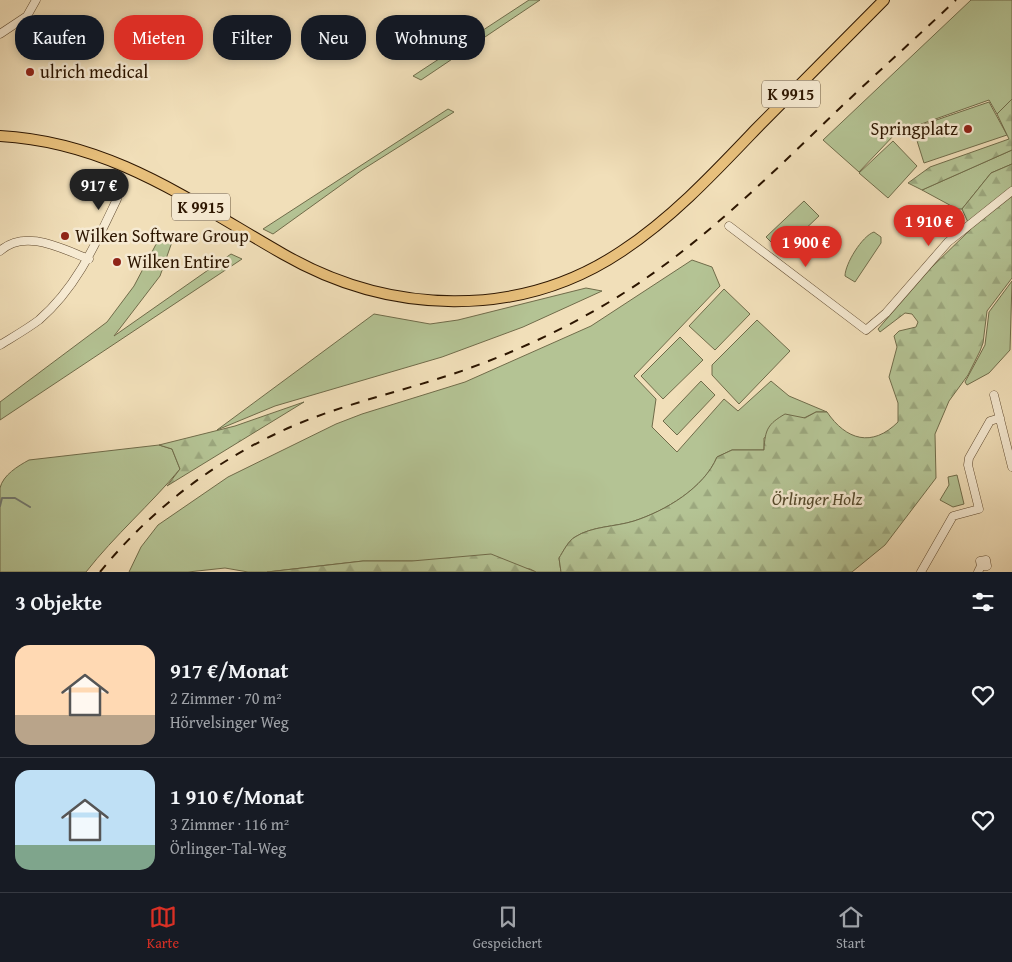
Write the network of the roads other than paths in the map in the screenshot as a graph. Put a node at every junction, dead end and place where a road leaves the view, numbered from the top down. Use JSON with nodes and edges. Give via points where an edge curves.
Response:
{"nodes":[{"id":1,"x":36,"y":0,"type":"edge"},
{"id":2,"x":884,"y":0,"type":"edge"},
{"id":3,"x":0,"y":34,"type":"edge"},
{"id":4,"x":0,"y":136,"type":"edge"},
{"id":5,"x":1012,"y":191,"type":"edge"},
{"id":6,"x":117,"y":199,"type":"dead end"},
{"id":7,"x":729,"y":226,"type":"dead end"},
{"id":8,"x":0,"y":251,"type":"edge"},
{"id":9,"x":89,"y":259,"type":"junction"},
{"id":10,"x":0,"y":345,"type":"edge"},
{"id":11,"x":994,"y":395,"type":"dead end"},
{"id":12,"x":1000,"y":418,"type":"junction"},
{"id":13,"x":1012,"y":467,"type":"edge"},
{"id":14,"x":920,"y":572,"type":"edge"}],
"edges":[{"from":1,"to":3,"type":"street","via":[[26,16]]},
{"from":2,"to":4,"type":"main road","number":"K 9915","via":[[664,220],[622,252],[573,279],[515,296],[482,301],[430,302],[388,296],[340,281],[292,259],[164,185],[102,155],[47,140]]},
{"from":5,"to":7,"type":"street","via":[[948,242],[866,330]]},
{"from":6,"to":9,"type":"street"},
{"from":8,"to":9,"type":"street","via":[[14,241],[36,241]]},
{"from":9,"to":10,"type":"street","via":[[64,294],[38,321]]},
{"from":11,"to":12,"type":"street"},
{"from":12,"to":13,"type":"street"},
{"from":12,"to":14,"type":"street","via":[[990,422],[969,458],[979,509],[952,516]]}]}
